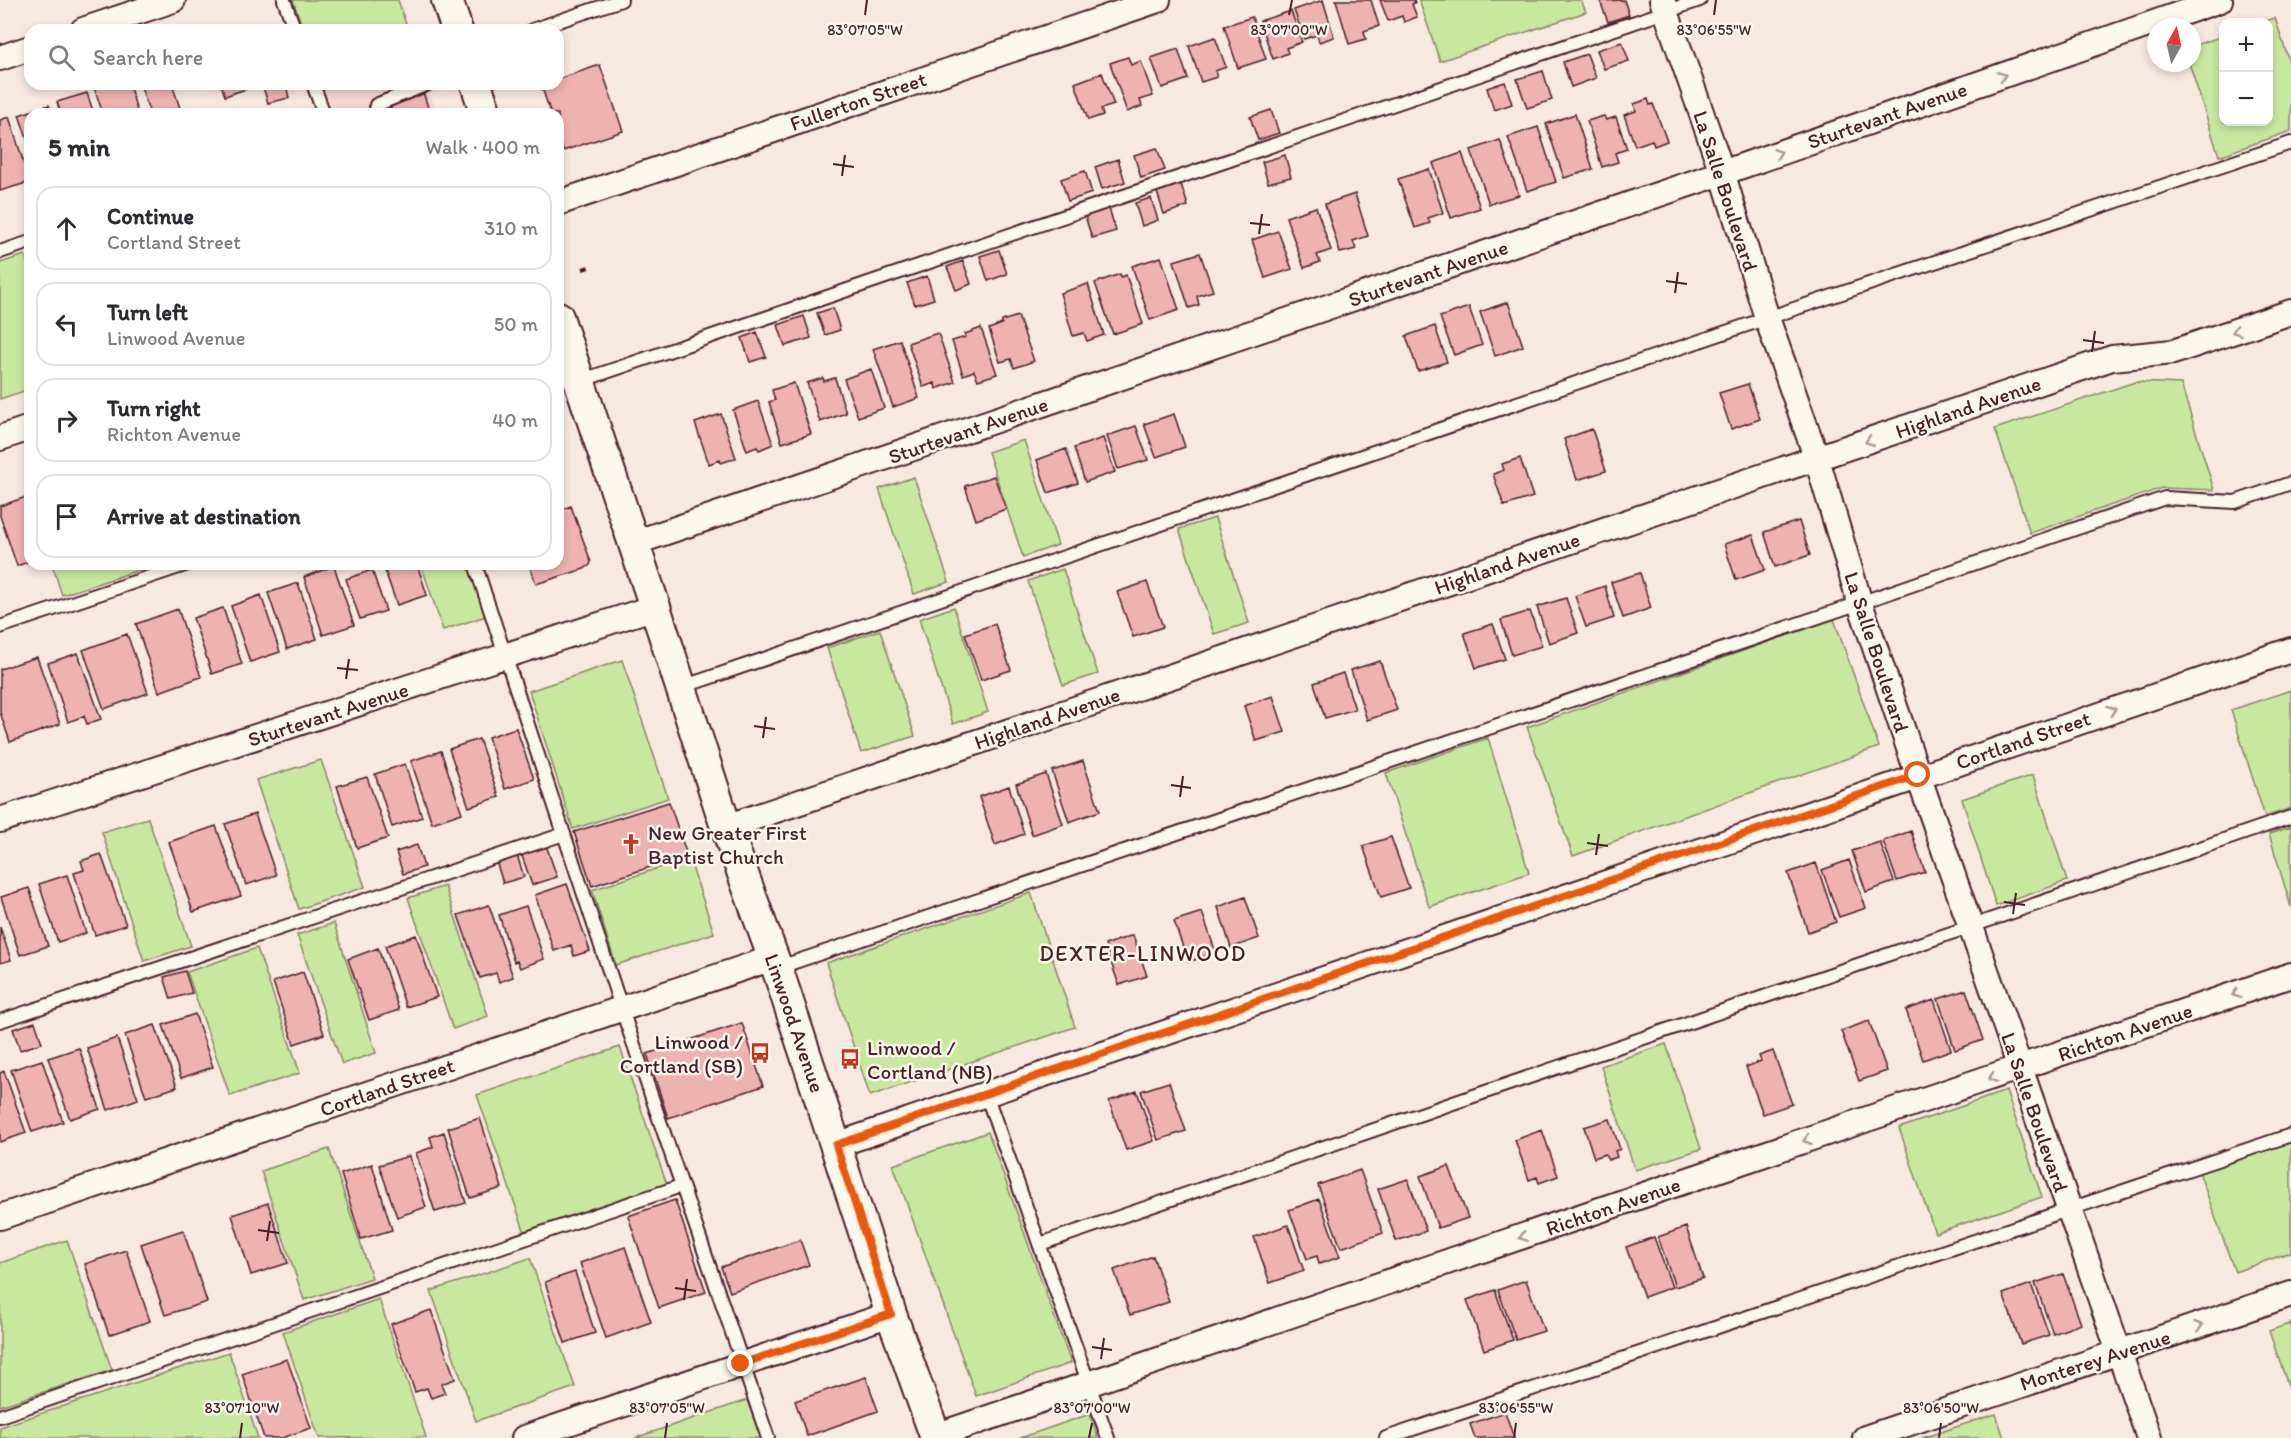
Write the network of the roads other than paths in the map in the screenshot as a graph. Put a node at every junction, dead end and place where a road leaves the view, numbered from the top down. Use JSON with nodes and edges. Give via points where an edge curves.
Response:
{"nodes":[{"id":1,"x":173,"y":0,"type":"edge"},
{"id":2,"x":284,"y":0,"type":"edge"},
{"id":3,"x":447,"y":0,"type":"edge"},
{"id":4,"x":621,"y":0,"type":"edge"},
{"id":5,"x":1158,"y":0,"type":"edge"},
{"id":6,"x":1700,"y":0,"type":"edge"},
{"id":7,"x":2220,"y":0,"type":"edge"},
{"id":8,"x":1664,"y":6,"type":"edge"},
{"id":9,"x":101,"y":24,"type":"edge"},
{"id":10,"x":293,"y":24,"type":"edge"},
{"id":11,"x":455,"y":24,"type":"edge"},
{"id":12,"x":550,"y":24,"type":"edge"},
{"id":13,"x":24,"y":50,"type":"edge"},
{"id":14,"x":0,"y":57,"type":"edge"},
{"id":15,"x":315,"y":90,"type":"edge"},
{"id":16,"x":413,"y":90,"type":"edge"},
{"id":17,"x":478,"y":90,"type":"edge"},
{"id":18,"x":322,"y":108,"type":"edge"},
{"id":19,"x":377,"y":108,"type":"edge"},
{"id":20,"x":484,"y":108,"type":"edge"},
{"id":21,"x":2291,"y":143,"type":"edge"},
{"id":22,"x":1722,"y":172,"type":"junction"},
{"id":23,"x":564,"y":201,"type":"edge"},
{"id":24,"x":24,"y":244,"type":"edge"},
{"id":25,"x":0,"y":252,"type":"edge"},
{"id":26,"x":2291,"y":312,"type":"edge"},
{"id":27,"x":1767,"y":318,"type":"junction"},
{"id":28,"x":564,"y":334,"type":"edge"},
{"id":29,"x":580,"y":381,"type":"junction"},
{"id":30,"x":24,"y":430,"type":"edge"},
{"id":31,"x":0,"y":438,"type":"edge"},
{"id":32,"x":1817,"y":459,"type":"junction"},
{"id":33,"x":2291,"y":483,"type":"edge"},
{"id":34,"x":634,"y":543,"type":"junction"},
{"id":35,"x":170,"y":570,"type":"edge"},
{"id":36,"x":477,"y":570,"type":"edge"},
{"id":37,"x":1860,"y":603,"type":"junction"},
{"id":38,"x":656,"y":607,"type":"junction"},
{"id":39,"x":0,"y":627,"type":"edge"},
{"id":40,"x":2291,"y":650,"type":"edge"},
{"id":41,"x":506,"y":657,"type":"junction"},
{"id":42,"x":681,"y":688,"type":"junction"},
{"id":43,"x":1918,"y":775,"type":"junction"},
{"id":44,"x":2291,"y":818,"type":"edge"},
{"id":45,"x":0,"y":820,"type":"edge"},
{"id":46,"x":726,"y":827,"type":"junction"},
{"id":47,"x":564,"y":834,"type":"junction"},
{"id":48,"x":1970,"y":927,"type":"junction"},
{"id":49,"x":775,"y":963,"type":"junction"},
{"id":50,"x":2291,"y":975,"type":"edge"},
{"id":51,"x":621,"y":1008,"type":"junction"},
{"id":52,"x":0,"y":1021,"type":"edge"},
{"id":53,"x":2019,"y":1068,"type":"junction"},
{"id":54,"x":986,"y":1094,"type":"junction"},
{"id":55,"x":2291,"y":1135,"type":"edge"},
{"id":56,"x":836,"y":1145,"type":"junction"},
{"id":57,"x":681,"y":1186,"type":"junction"},
{"id":58,"x":2068,"y":1209,"type":"junction"},
{"id":59,"x":0,"y":1217,"type":"edge"},
{"id":60,"x":1040,"y":1244,"type":"junction"},
{"id":61,"x":2291,"y":1294,"type":"edge"},
{"id":62,"x":891,"y":1314,"type":"junction"},
{"id":63,"x":2118,"y":1352,"type":"junction"},
{"id":64,"x":741,"y":1364,"type":"junction"},
{"id":65,"x":1090,"y":1384,"type":"junction"},
{"id":66,"x":0,"y":1416,"type":"edge"},
{"id":67,"x":936,"y":1437,"type":"edge"},
{"id":68,"x":524,"y":1438,"type":"edge"},
{"id":69,"x":768,"y":1438,"type":"edge"},
{"id":70,"x":1108,"y":1438,"type":"edge"},
{"id":71,"x":1386,"y":1438,"type":"edge"},
{"id":72,"x":1865,"y":1438,"type":"edge"},
{"id":73,"x":2149,"y":1438,"type":"edge"}],
"edges":[{"from":1,"to":9,"type":"street"},
{"from":2,"to":10,"type":"lane"},
{"from":3,"to":11,"type":"street"},
{"from":4,"to":12,"type":"lane"},
{"from":5,"to":23,"type":"street","name":"Fullerton Street"},
{"from":6,"to":8,"type":"lane"},
{"from":22,"to":7,"type":"street","name":"Sturtevant Avenue","one_way":true},
{"from":8,"to":22,"type":"street","name":"La Salle Boulevard"},
{"from":8,"to":29,"type":"lane"},
{"from":13,"to":14,"type":"street"},
{"from":15,"to":18,"type":"lane"},
{"from":16,"to":19,"type":"lane","via":[[376,105]]},
{"from":17,"to":20,"type":"street"},
{"from":21,"to":27,"type":"lane"},
{"from":22,"to":27,"type":"street","name":"La Salle Boulevard"},
{"from":22,"to":34,"type":"street","name":"Sturtevant Avenue"},
{"from":24,"to":25,"type":"lane"},
{"from":26,"to":32,"type":"street","name":"Highland Avenue","one_way":true,"via":[[2173,352],[2112,358]]},
{"from":27,"to":32,"type":"street","name":"La Salle Boulevard"},
{"from":27,"to":42,"type":"lane"},
{"from":28,"to":29,"type":"street"},
{"from":29,"to":34,"type":"street"},
{"from":30,"to":31,"type":"street"},
{"from":32,"to":37,"type":"street","name":"La Salle Boulevard"},
{"from":32,"to":46,"type":"street","name":"Highland Avenue"},
{"from":33,"to":37,"type":"lane","via":[[2235,502],[2165,498]]},
{"from":34,"to":38,"type":"street","name":"Linwood Avenue"},
{"from":35,"to":39,"type":"lane"},
{"from":36,"to":41,"type":"lane"},
{"from":37,"to":43,"type":"street","name":"La Salle Boulevard"},
{"from":37,"to":49,"type":"lane"},
{"from":38,"to":41,"type":"street","name":"Sturtevant Avenue"},
{"from":38,"to":42,"type":"street","name":"Linwood Avenue"},
{"from":43,"to":40,"type":"street","name":"Cortland Street","one_way":true},
{"from":41,"to":45,"type":"street","name":"Sturtevant Avenue"},
{"from":41,"to":47,"type":"lane"},
{"from":42,"to":46,"type":"street","name":"Linwood Avenue"},
{"from":43,"to":48,"type":"street","name":"La Salle Boulevard"},
{"from":43,"to":54,"type":"street","name":"Cortland Street"},
{"from":44,"to":48,"type":"lane"},
{"from":46,"to":49,"type":"street","name":"Linwood Avenue"},
{"from":47,"to":51,"type":"lane"},
{"from":47,"to":52,"type":"lane"},
{"from":48,"to":53,"type":"street","name":"La Salle Boulevard"},
{"from":48,"to":60,"type":"lane"},
{"from":49,"to":51,"type":"street","name":"Cortland Street"},
{"from":49,"to":56,"type":"street","name":"Linwood Avenue"},
{"from":50,"to":53,"type":"street","name":"Richton Avenue","one_way":true},
{"from":51,"to":57,"type":"lane"},
{"from":51,"to":59,"type":"street","name":"Cortland Street"},
{"from":53,"to":58,"type":"street","name":"La Salle Boulevard"},
{"from":53,"to":65,"type":"street","name":"Richton Avenue","one_way":true},
{"from":54,"to":56,"type":"street","name":"Cortland Street"},
{"from":54,"to":60,"type":"lane"},
{"from":55,"to":58,"type":"lane"},
{"from":56,"to":62,"type":"street","name":"Linwood Avenue"},
{"from":57,"to":64,"type":"lane"},
{"from":57,"to":66,"type":"lane"},
{"from":58,"to":63,"type":"street","name":"La Salle Boulevard"},
{"from":58,"to":71,"type":"lane"},
{"from":60,"to":65,"type":"lane"},
{"from":63,"to":61,"type":"street","name":"Monterey Avenue","one_way":true},
{"from":62,"to":64,"type":"street"},
{"from":62,"to":67,"type":"street","name":"Linwood Avenue"},
{"from":63,"to":72,"type":"street","name":"Monterey Avenue"},
{"from":63,"to":73,"type":"street","name":"La Salle Boulevard"},
{"from":64,"to":68,"type":"street"},
{"from":64,"to":69,"type":"lane"},
{"from":65,"to":67,"type":"street","name":"Richton Avenue"},
{"from":65,"to":70,"type":"lane"}]}
